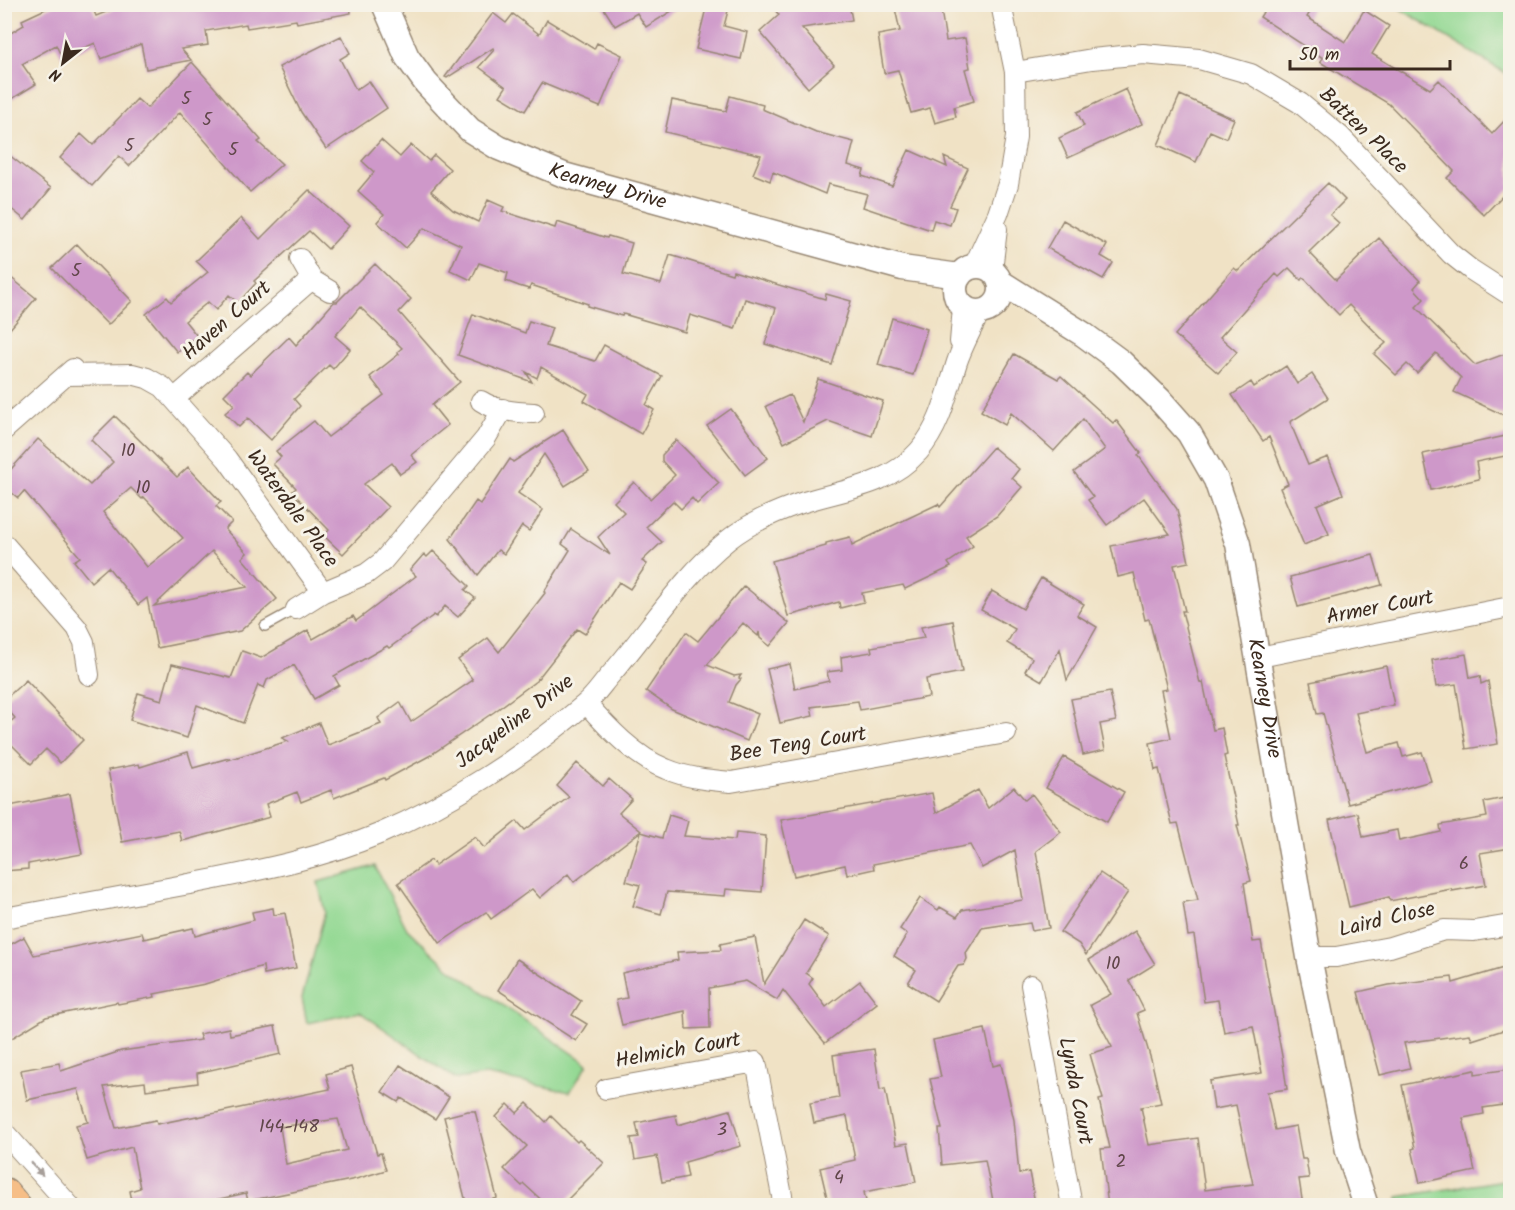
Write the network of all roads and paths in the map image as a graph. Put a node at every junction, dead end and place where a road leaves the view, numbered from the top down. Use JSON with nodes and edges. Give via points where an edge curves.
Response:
{"nodes":[{"id":1,"x":384,"y":4,"type":"edge"},
{"id":2,"x":1001,"y":4,"type":"edge"},
{"id":3,"x":1015,"y":72,"type":"junction"},
{"id":4,"x":300,"y":259,"type":"dead end"},
{"id":5,"x":312,"y":279,"type":"junction"},
{"id":6,"x":977,"y":289,"type":"junction"},
{"id":7,"x":330,"y":291,"type":"dead end"},
{"id":8,"x":1507,"y":293,"type":"dead end"},
{"id":9,"x":174,"y":399,"type":"junction"},
{"id":10,"x":481,"y":401,"type":"dead end"},
{"id":11,"x":503,"y":409,"type":"junction"},
{"id":12,"x":534,"y":413,"type":"dead end"},
{"id":13,"x":4,"y":430,"type":"edge"},
{"id":14,"x":4,"y":544,"type":"edge"},
{"id":15,"x":323,"y":592,"type":"junction"},
{"id":16,"x":1510,"y":607,"type":"edge"},
{"id":17,"x":296,"y":609,"type":"joint"},
{"id":18,"x":265,"y":626,"type":"dead end"},
{"id":19,"x":1259,"y":657,"type":"junction"},
{"id":20,"x":89,"y":675,"type":"dead end"},
{"id":21,"x":586,"y":703,"type":"junction"},
{"id":22,"x":1006,"y":733,"type":"dead end"},
{"id":23,"x":4,"y":918,"type":"edge"},
{"id":24,"x":1510,"y":925,"type":"edge"},
{"id":25,"x":1309,"y":957,"type":"junction"},
{"id":26,"x":1031,"y":985,"type":"dead end"},
{"id":27,"x":606,"y":1089,"type":"dead end"},
{"id":28,"x":4,"y":1132,"type":"edge"},
{"id":29,"x":1348,"y":1151,"type":"junction"},
{"id":30,"x":4,"y":1193,"type":"edge"},
{"id":31,"x":15,"y":1206,"type":"edge"},
{"id":32,"x":70,"y":1206,"type":"edge"},
{"id":33,"x":784,"y":1206,"type":"edge"},
{"id":34,"x":1072,"y":1206,"type":"edge"},
{"id":35,"x":1351,"y":1206,"type":"edge"},
{"id":36,"x":1366,"y":1206,"type":"edge"}],
"edges":[{"from":1,"to":6,"type":"street","name":"Kearney Drive","via":[[407,57],[426,83],[470,130],[499,148],[564,175]]},
{"from":2,"to":3,"type":"street","name":"Jacqueline Drive"},
{"from":3,"to":6,"type":"street","name":"Jacqueline Drive","via":[[1016,137],[1008,184]]},
{"from":3,"to":8,"type":"street","name":"Batten Place","via":[[1143,54],[1199,59],[1251,74],[1300,103],[1341,137],[1451,254]]},
{"from":4,"to":5,"type":"street"},
{"from":5,"to":7,"type":"street"},
{"from":5,"to":9,"type":"street","name":"Haven Court"},
{"from":6,"to":19,"type":"street","name":"Kearney Drive","via":[[1051,315],[1083,334],[1121,362],[1189,433],[1216,480],[1238,544]]},
{"from":6,"to":21,"type":"street","name":"Jacqueline Drive","via":[[944,407],[919,451],[880,479],[782,510],[730,538],[683,583]]},
{"from":9,"to":13,"type":"street","name":"Waterdale Place","via":[[159,384],[137,375],[69,372]]},
{"from":9,"to":15,"type":"street","name":"Waterdale Place","via":[[241,477]]},
{"from":10,"to":11,"type":"street"},
{"from":11,"to":12,"type":"street"},
{"from":11,"to":15,"type":"street","name":"Waterdale Place","via":[[486,438],[382,562],[366,574]]},
{"from":14,"to":20,"type":"street","via":[[80,632]]},
{"from":15,"to":17,"type":"street"},
{"from":16,"to":19,"type":"street","name":"Armer Court"},
{"from":17,"to":18,"type":"lane"},
{"from":19,"to":25,"type":"street","name":"Kearney Drive"},
{"from":21,"to":22,"type":"street","name":"Bee Teng Court","via":[[635,751],[665,769],[701,780],[731,782]]},
{"from":21,"to":23,"type":"street","name":"Jacqueline Drive","via":[[484,778],[427,812],[375,836],[260,870]]},
{"from":24,"to":25,"type":"street","name":"Laird Close","via":[[1474,931],[1444,930],[1336,957]]},
{"from":25,"to":29,"type":"street","name":"Kearney Drive"},
{"from":26,"to":34,"type":"street","name":"Lynda Court"},
{"from":27,"to":33,"type":"street","name":"Helmich Court","via":[[756,1062]]},
{"from":28,"to":32,"type":"street","one_way":true},
{"from":29,"to":35,"type":"street","name":"Kearney Drive"},
{"from":29,"to":36,"type":"street","name":"Kearney Drive"},
{"from":30,"to":31,"type":"main road"}]}
